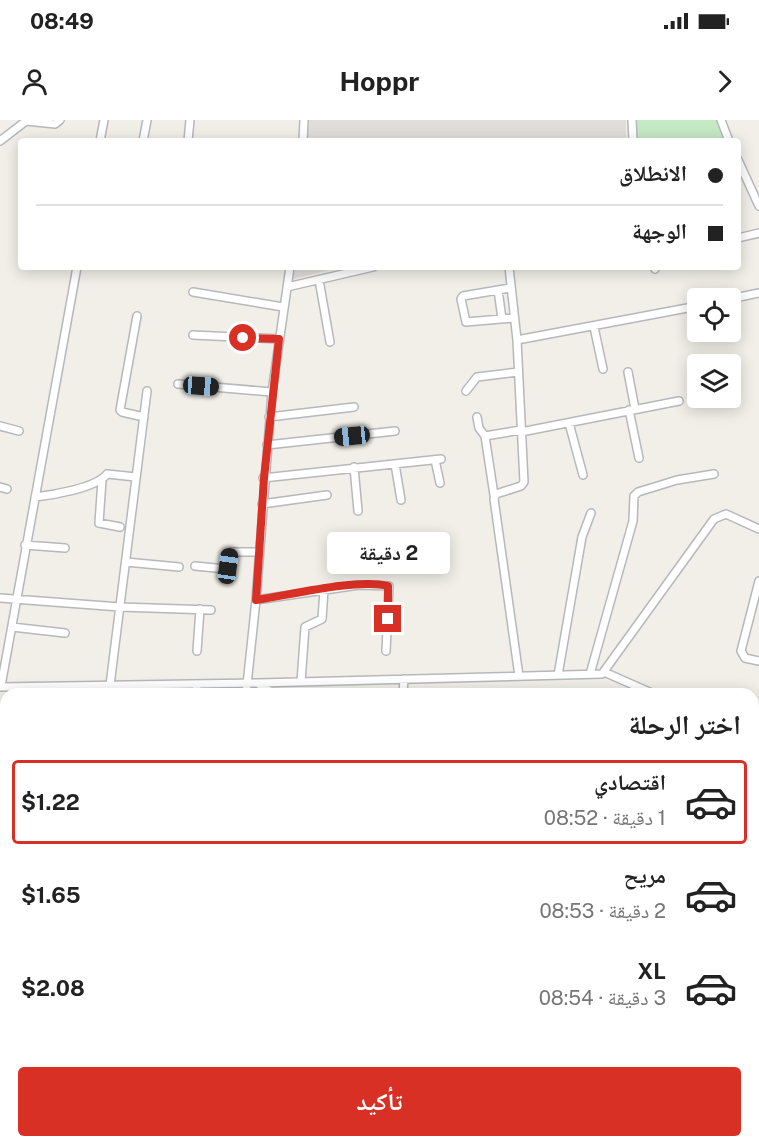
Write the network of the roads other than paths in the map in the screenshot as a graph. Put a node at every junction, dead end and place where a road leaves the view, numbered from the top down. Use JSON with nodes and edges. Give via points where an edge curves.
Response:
{"nodes":[{"id":1,"x":60,"y":120,"type":"edge"},
{"id":2,"x":104,"y":120,"type":"edge"},
{"id":3,"x":147,"y":120,"type":"edge"},
{"id":4,"x":190,"y":120,"type":"edge"},
{"id":5,"x":304,"y":120,"type":"edge"},
{"id":6,"x":632,"y":120,"type":"edge"},
{"id":7,"x":721,"y":120,"type":"edge"},
{"id":8,"x":101,"y":138,"type":"edge"},
{"id":9,"x":144,"y":138,"type":"edge"},
{"id":10,"x":188,"y":138,"type":"edge"},
{"id":11,"x":303,"y":138,"type":"edge"},
{"id":12,"x":633,"y":138,"type":"edge"},
{"id":13,"x":728,"y":138,"type":"edge"},
{"id":14,"x":0,"y":141,"type":"edge"},
{"id":15,"x":741,"y":167,"type":"edge"},
{"id":16,"x":747,"y":180,"type":"junction"},
{"id":17,"x":741,"y":181,"type":"edge"},
{"id":18,"x":758,"y":197,"type":"edge"},
{"id":19,"x":759,"y":206,"type":"edge"},
{"id":20,"x":759,"y":233,"type":"edge"},
{"id":21,"x":741,"y":237,"type":"edge"},
{"id":22,"x":76,"y":270,"type":"edge"},
{"id":23,"x":289,"y":270,"type":"edge"},
{"id":24,"x":360,"y":270,"type":"edge"},
{"id":25,"x":509,"y":270,"type":"edge"},
{"id":26,"x":319,"y":279,"type":"junction"},
{"id":27,"x":286,"y":287,"type":"junction"},
{"id":28,"x":510,"y":288,"type":"junction"},
{"id":29,"x":498,"y":290,"type":"junction"},
{"id":30,"x":192,"y":292,"type":"dead end"},
{"id":31,"x":759,"y":293,"type":"edge"},
{"id":32,"x":741,"y":297,"type":"edge"},
{"id":33,"x":284,"y":307,"type":"junction"},
{"id":34,"x":687,"y":308,"type":"edge"},
{"id":35,"x":137,"y":316,"type":"dead end"},
{"id":36,"x":514,"y":318,"type":"junction"},
{"id":37,"x":502,"y":319,"type":"junction"},
{"id":38,"x":594,"y":327,"type":"junction"},
{"id":39,"x":193,"y":335,"type":"dead end"},
{"id":40,"x":279,"y":339,"type":"junction"},
{"id":41,"x":517,"y":340,"type":"junction"},
{"id":42,"x":330,"y":342,"type":"dead end"},
{"id":43,"x":603,"y":369,"type":"dead end"},
{"id":44,"x":518,"y":372,"type":"junction"},
{"id":45,"x":628,"y":372,"type":"dead end"},
{"id":46,"x":178,"y":384,"type":"dead end"},
{"id":47,"x":147,"y":391,"type":"dead end"},
{"id":48,"x":466,"y":391,"type":"dead end"},
{"id":49,"x":272,"y":392,"type":"junction"},
{"id":50,"x":679,"y":401,"type":"dead end"},
{"id":51,"x":354,"y":407,"type":"dead end"},
{"id":52,"x":632,"y":410,"type":"junction"},
{"id":53,"x":144,"y":417,"type":"junction"},
{"id":54,"x":269,"y":417,"type":"junction"},
{"id":55,"x":477,"y":417,"type":"dead end"},
{"id":56,"x":569,"y":423,"type":"junction"},
{"id":57,"x":0,"y":426,"type":"edge"},
{"id":58,"x":19,"y":431,"type":"dead end"},
{"id":59,"x":395,"y":431,"type":"dead end"},
{"id":60,"x":521,"y":431,"type":"junction"},
{"id":61,"x":485,"y":435,"type":"junction"},
{"id":62,"x":267,"y":444,"type":"junction"},
{"id":63,"x":639,"y":458,"type":"dead end"},
{"id":64,"x":394,"y":464,"type":"junction"},
{"id":65,"x":354,"y":467,"type":"junction"},
{"id":66,"x":714,"y":474,"type":"dead end"},
{"id":67,"x":583,"y":475,"type":"dead end"},
{"id":68,"x":136,"y":477,"type":"junction"},
{"id":69,"x":264,"y":478,"type":"junction"},
{"id":70,"x":102,"y":480,"type":"junction"},
{"id":71,"x":440,"y":483,"type":"dead end"},
{"id":72,"x":327,"y":495,"type":"dead end"},
{"id":73,"x":494,"y":495,"type":"junction"},
{"id":74,"x":35,"y":497,"type":"junction"},
{"id":75,"x":401,"y":500,"type":"dead end"},
{"id":76,"x":262,"y":504,"type":"junction"},
{"id":77,"x":358,"y":511,"type":"dead end"},
{"id":78,"x":591,"y":513,"type":"dead end"},
{"id":79,"x":758,"y":526,"type":"edge"},
{"id":80,"x":120,"y":527,"type":"dead end"},
{"id":81,"x":25,"y":545,"type":"junction"},
{"id":82,"x":65,"y":548,"type":"dead end"},
{"id":83,"x":259,"y":552,"type":"junction"},
{"id":84,"x":126,"y":562,"type":"junction"},
{"id":85,"x":195,"y":566,"type":"dead end"},
{"id":86,"x":179,"y":567,"type":"dead end"},
{"id":87,"x":759,"y":580,"type":"edge"},
{"id":88,"x":324,"y":590,"type":"junction"},
{"id":89,"x":0,"y":597,"type":"edge"},
{"id":90,"x":15,"y":598,"type":"junction"},
{"id":91,"x":256,"y":600,"type":"junction"},
{"id":92,"x":120,"y":607,"type":"junction"},
{"id":93,"x":200,"y":609,"type":"junction"},
{"id":94,"x":211,"y":610,"type":"dead end"},
{"id":95,"x":12,"y":627,"type":"junction"},
{"id":96,"x":65,"y":633,"type":"dead end"},
{"id":97,"x":0,"y":638,"type":"edge"},
{"id":98,"x":9,"y":638,"type":"junction"},
{"id":99,"x":197,"y":651,"type":"dead end"},
{"id":100,"x":386,"y":651,"type":"dead end"},
{"id":101,"x":759,"y":661,"type":"edge"},
{"id":102,"x":604,"y":672,"type":"junction"},
{"id":103,"x":590,"y":674,"type":"junction"},
{"id":104,"x":558,"y":675,"type":"junction"},
{"id":105,"x":519,"y":676,"type":"junction"},
{"id":106,"x":404,"y":679,"type":"junction"},
{"id":107,"x":301,"y":682,"type":"junction"},
{"id":108,"x":259,"y":683,"type":"junction"},
{"id":109,"x":196,"y":684,"type":"junction"},
{"id":110,"x":248,"y":684,"type":"junction"},
{"id":111,"x":110,"y":685,"type":"junction"},
{"id":112,"x":0,"y":686,"type":"edge"},
{"id":113,"x":98,"y":686,"type":"joint"},
{"id":114,"x":197,"y":688,"type":"edge"},
{"id":115,"x":247,"y":688,"type":"edge"},
{"id":116,"x":266,"y":688,"type":"edge"},
{"id":117,"x":404,"y":688,"type":"edge"},
{"id":118,"x":640,"y":688,"type":"edge"}],
"edges":[{"from":1,"to":14,"type":"street","via":[[55,124],[26,121]]},
{"from":2,"to":8,"type":"street"},
{"from":3,"to":9,"type":"street"},
{"from":4,"to":10,"type":"street"},
{"from":5,"to":11,"type":"street"},
{"from":6,"to":12,"type":"street"},
{"from":7,"to":13,"type":"street"},
{"from":15,"to":16,"type":"street"},
{"from":16,"to":17,"type":"street"},
{"from":16,"to":18,"type":"street"},
{"from":18,"to":19,"type":"street"},
{"from":20,"to":21,"type":"street"},
{"from":22,"to":74,"type":"street"},
{"from":23,"to":27,"type":"street"},
{"from":24,"to":26,"type":"street"},
{"from":25,"to":28,"type":"street"},
{"from":26,"to":27,"type":"street"},
{"from":26,"to":42,"type":"street"},
{"from":27,"to":33,"type":"street"},
{"from":28,"to":29,"type":"street"},
{"from":28,"to":36,"type":"street"},
{"from":29,"to":37,"type":"street"},
{"from":29,"to":37,"type":"street","via":[[461,299],[466,322]]},
{"from":30,"to":33,"type":"street"},
{"from":31,"to":32,"type":"street"},
{"from":33,"to":40,"type":"street"},
{"from":34,"to":38,"type":"street"},
{"from":35,"to":53,"type":"street","via":[[120,410]]},
{"from":36,"to":37,"type":"street"},
{"from":36,"to":41,"type":"street"},
{"from":38,"to":41,"type":"street"},
{"from":38,"to":43,"type":"street"},
{"from":39,"to":40,"type":"street"},
{"from":40,"to":49,"type":"street"},
{"from":41,"to":44,"type":"street"},
{"from":44,"to":48,"type":"street","via":[[477,377]]},
{"from":44,"to":60,"type":"street"},
{"from":45,"to":52,"type":"street"},
{"from":46,"to":49,"type":"street"},
{"from":47,"to":53,"type":"street"},
{"from":49,"to":54,"type":"street"},
{"from":50,"to":52,"type":"street"},
{"from":51,"to":54,"type":"street"},
{"from":52,"to":56,"type":"street"},
{"from":52,"to":63,"type":"street"},
{"from":53,"to":68,"type":"street"},
{"from":54,"to":62,"type":"street"},
{"from":55,"to":61,"type":"street"},
{"from":56,"to":60,"type":"street"},
{"from":56,"to":67,"type":"street"},
{"from":57,"to":58,"type":"street"},
{"from":59,"to":62,"type":"street"},
{"from":60,"to":61,"type":"street"},
{"from":60,"to":73,"type":"street","via":[[523,484]]},
{"from":61,"to":73,"type":"street"},
{"from":62,"to":69,"type":"street"},
{"from":64,"to":65,"type":"street"},
{"from":64,"to":71,"type":"street","via":[[438,460]]},
{"from":64,"to":75,"type":"street"},
{"from":65,"to":69,"type":"street"},
{"from":65,"to":77,"type":"street"},
{"from":66,"to":103,"type":"street","via":[[677,480],[634,496],[633,521]]},
{"from":68,"to":70,"type":"street","via":[[107,474]]},
{"from":68,"to":84,"type":"street"},
{"from":69,"to":76,"type":"street"},
{"from":70,"to":74,"type":"street"},
{"from":70,"to":80,"type":"street","via":[[99,523]]},
{"from":72,"to":76,"type":"street"},
{"from":73,"to":105,"type":"street"},
{"from":74,"to":81,"type":"street"},
{"from":76,"to":83,"type":"street"},
{"from":78,"to":104,"type":"street","via":[[582,537]]},
{"from":79,"to":102,"type":"street","via":[[726,514],[714,519]]},
{"from":81,"to":82,"type":"street"},
{"from":81,"to":90,"type":"street"},
{"from":83,"to":85,"type":"street","via":[[232,552],[226,569]]},
{"from":83,"to":91,"type":"street"},
{"from":84,"to":86,"type":"street"},
{"from":84,"to":92,"type":"street"},
{"from":87,"to":101,"type":"street","via":[[741,651],[745,658]]},
{"from":88,"to":91,"type":"street"},
{"from":88,"to":100,"type":"street","via":[[388,586]]},
{"from":88,"to":107,"type":"street","via":[[322,619],[306,627]]},
{"from":89,"to":90,"type":"street"},
{"from":90,"to":92,"type":"street"},
{"from":90,"to":95,"type":"street"},
{"from":91,"to":110,"type":"street"},
{"from":92,"to":93,"type":"street"},
{"from":92,"to":111,"type":"street"},
{"from":93,"to":94,"type":"street"},
{"from":93,"to":99,"type":"street"},
{"from":95,"to":96,"type":"street"},
{"from":95,"to":98,"type":"street"},
{"from":97,"to":98,"type":"street"},
{"from":98,"to":112,"type":"street"},
{"from":102,"to":103,"type":"street"},
{"from":102,"to":118,"type":"street"},
{"from":103,"to":104,"type":"street"},
{"from":104,"to":105,"type":"street"},
{"from":105,"to":106,"type":"street"},
{"from":106,"to":107,"type":"street"},
{"from":106,"to":117,"type":"street"},
{"from":107,"to":108,"type":"street"},
{"from":108,"to":110,"type":"street"},
{"from":108,"to":116,"type":"street"},
{"from":109,"to":110,"type":"street"},
{"from":109,"to":111,"type":"street"},
{"from":109,"to":114,"type":"street"},
{"from":110,"to":115,"type":"street"},
{"from":111,"to":113,"type":"street"},
{"from":112,"to":113,"type":"street"}]}
